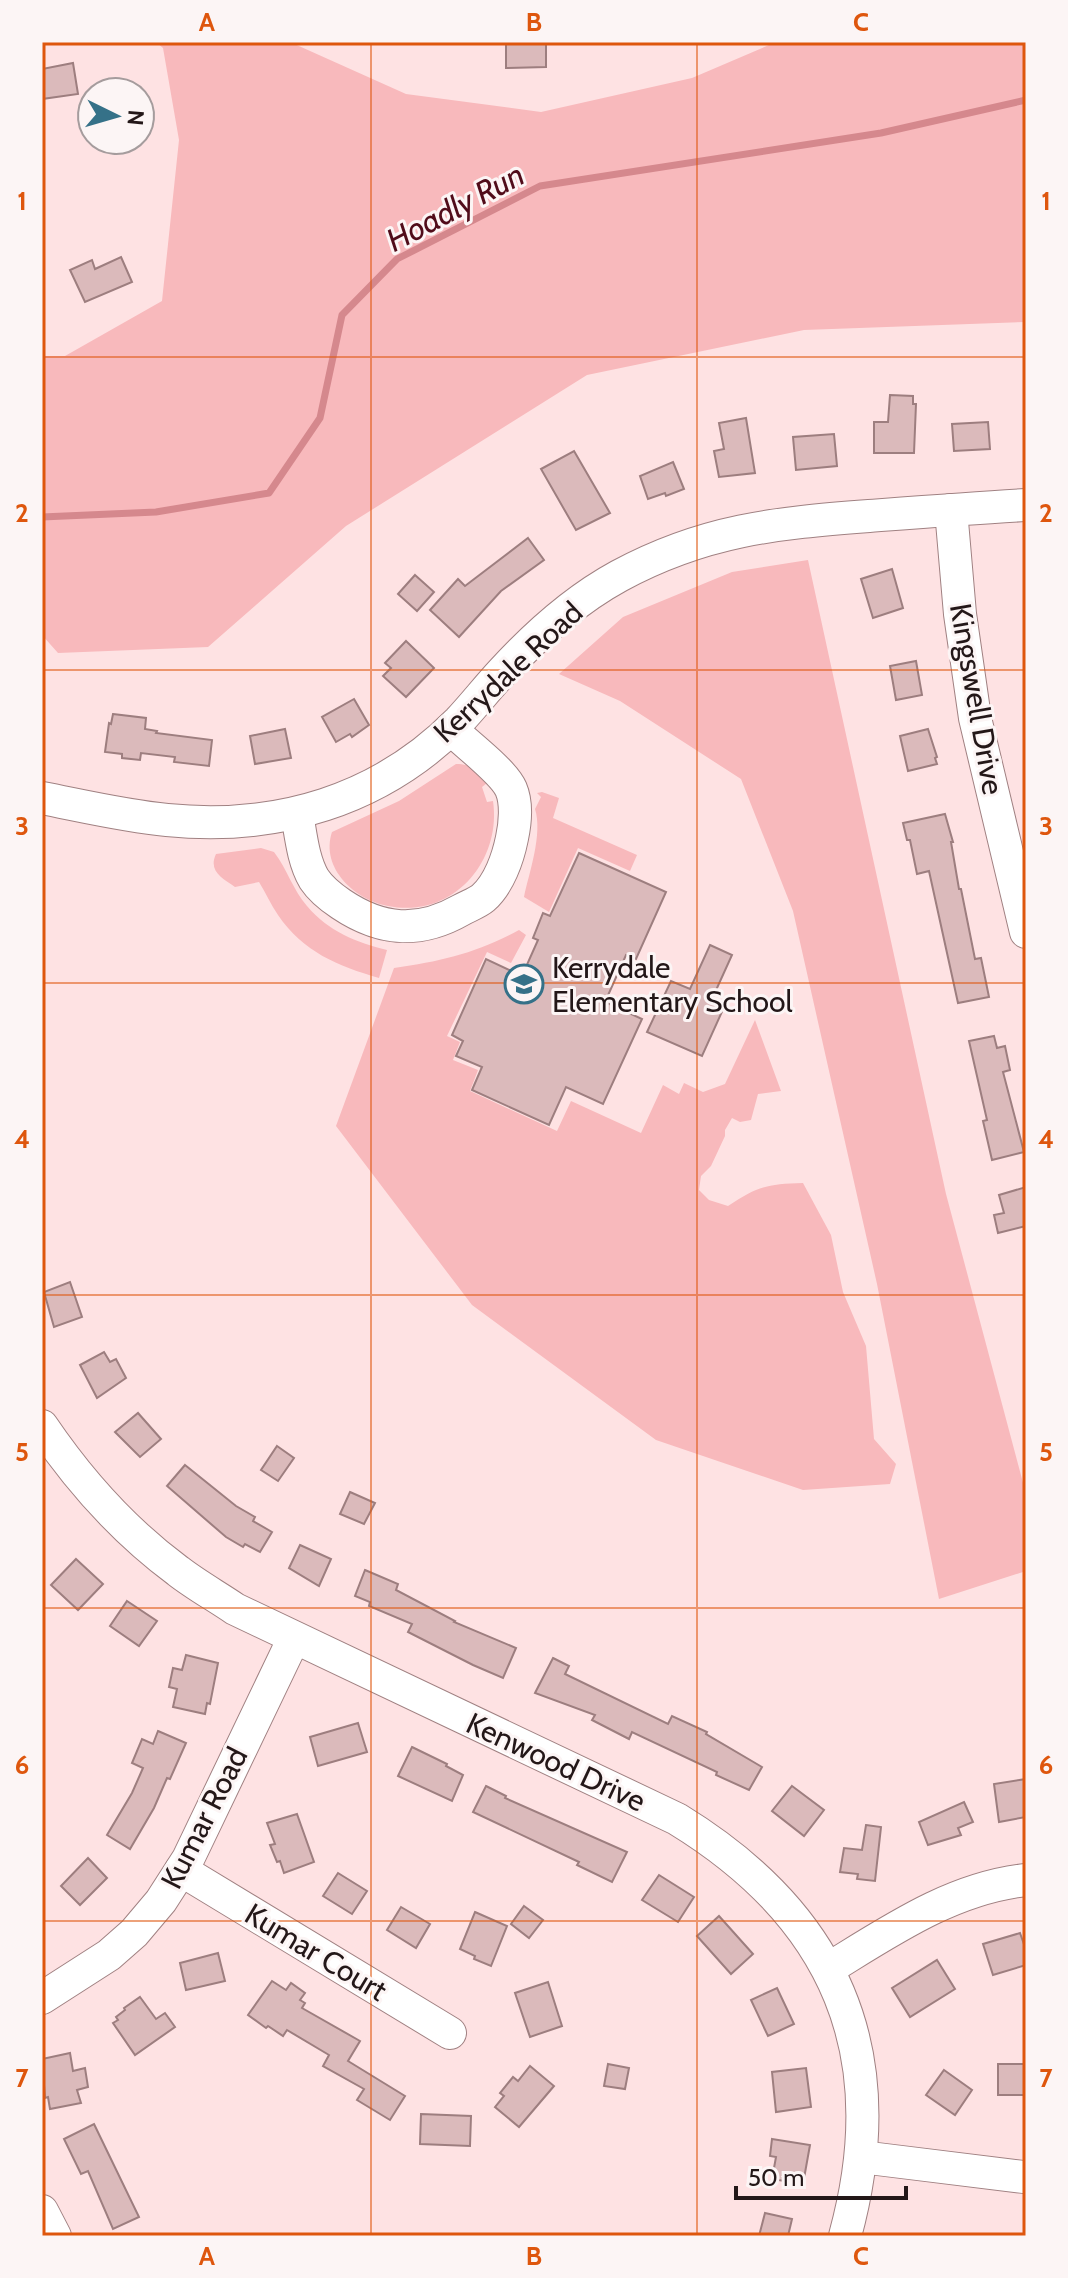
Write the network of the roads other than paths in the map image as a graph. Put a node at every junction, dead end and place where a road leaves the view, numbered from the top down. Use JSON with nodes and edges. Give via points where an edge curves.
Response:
{"nodes":[{"id":1,"x":1026,"y":505,"type":"edge"},
{"id":2,"x":951,"y":510,"type":"junction"},
{"id":3,"x":451,"y":729,"type":"junction"},
{"id":4,"x":42,"y":798,"type":"edge"},
{"id":5,"x":297,"y":814,"type":"junction"},
{"id":6,"x":1026,"y":932,"type":"edge"},
{"id":7,"x":42,"y":1426,"type":"edge"},
{"id":8,"x":294,"y":1638,"type":"junction"},
{"id":9,"x":181,"y":1870,"type":"junction"},
{"id":10,"x":1026,"y":1880,"type":"edge"},
{"id":11,"x":828,"y":1969,"type":"junction"},
{"id":12,"x":42,"y":1998,"type":"edge"},
{"id":13,"x":450,"y":2033,"type":"dead end"},
{"id":14,"x":861,"y":2157,"type":"junction"},
{"id":15,"x":1024,"y":2177,"type":"dead end"},
{"id":16,"x":42,"y":2211,"type":"edge"},
{"id":17,"x":55,"y":2236,"type":"edge"},
{"id":18,"x":845,"y":2236,"type":"edge"}],
"edges":[{"from":1,"to":2,"type":"street","name":"Kerrydale Road"},
{"from":2,"to":3,"type":"street","name":"Kerrydale Road","via":[[735,531],[652,560],[605,585],[543,630]]},
{"from":2,"to":6,"type":"street","name":"Kingswell Drive","via":[[975,718]]},
{"from":3,"to":5,"type":"street","name":"Kerrydale Road","via":[[385,778]]},
{"from":3,"to":5,"type":"street","via":[[510,787],[515,825],[502,871],[483,897],[451,916],[407,927],[360,917],[315,880]]},
{"from":4,"to":5,"type":"street","name":"Kerrydale Road","via":[[212,823]]},
{"from":7,"to":8,"type":"street","name":"Kenwood Drive","via":[[98,1500],[136,1537],[235,1609]]},
{"from":8,"to":9,"type":"street","name":"Kumar Road"},
{"from":8,"to":11,"type":"street","name":"Kenwood Drive","via":[[708,1837],[781,1902]]},
{"from":9,"to":12,"type":"street","name":"Kumar Road","via":[[134,1933]]},
{"from":9,"to":13,"type":"street","name":"Kumar Court"},
{"from":10,"to":11,"type":"street","via":[[955,1897]]},
{"from":11,"to":14,"type":"street","name":"Kenwood Drive","via":[[840,1992],[860,2070]]},
{"from":14,"to":15,"type":"street"},
{"from":14,"to":18,"type":"street","name":"Kenwood Drive"},
{"from":16,"to":17,"type":"street"}]}
